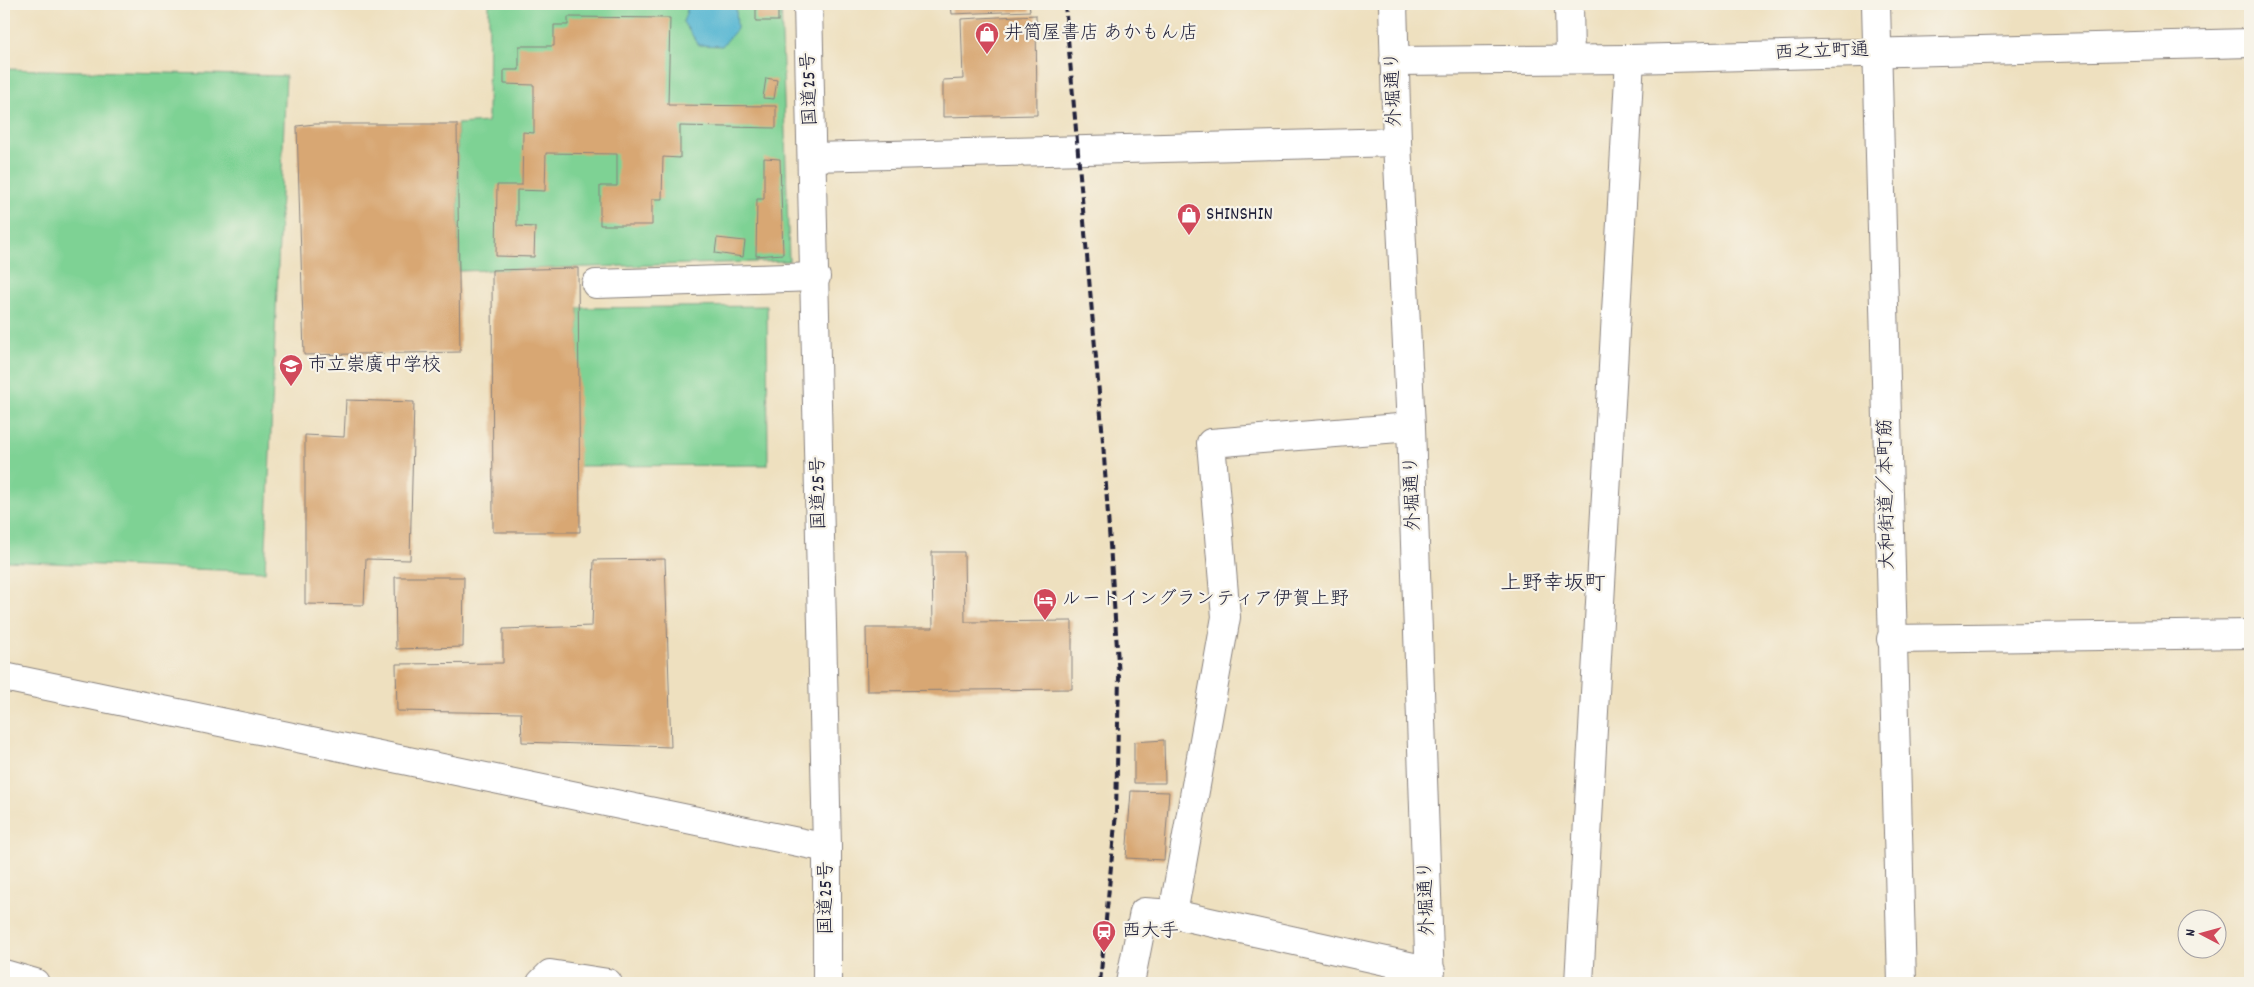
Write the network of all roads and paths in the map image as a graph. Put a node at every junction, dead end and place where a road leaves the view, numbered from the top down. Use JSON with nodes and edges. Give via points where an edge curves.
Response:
{"nodes":[{"id":1,"x":808,"y":4,"type":"edge"},
{"id":2,"x":1393,"y":4,"type":"edge"},
{"id":3,"x":1570,"y":4,"type":"edge"},
{"id":4,"x":1876,"y":4,"type":"edge"},
{"id":5,"x":2250,"y":43,"type":"edge"},
{"id":6,"x":1877,"y":52,"type":"junction"},
{"id":7,"x":1570,"y":59,"type":"junction"},
{"id":8,"x":1630,"y":59,"type":"junction"},
{"id":9,"x":1394,"y":61,"type":"junction"},
{"id":10,"x":1397,"y":142,"type":"junction"},
{"id":11,"x":813,"y":157,"type":"junction"},
{"id":12,"x":816,"y":277,"type":"junction"},
{"id":13,"x":596,"y":284,"type":"dead end"},
{"id":14,"x":1411,"y":427,"type":"junction"},
{"id":15,"x":2250,"y":634,"type":"edge"},
{"id":16,"x":1891,"y":639,"type":"junction"},
{"id":17,"x":10,"y":679,"type":"edge"},
{"id":18,"x":827,"y":848,"type":"junction"},
{"id":19,"x":1173,"y":914,"type":"junction"},
{"id":20,"x":4,"y":974,"type":"edge"},
{"id":21,"x":1430,"y":977,"type":"edge"},
{"id":22,"x":35,"y":983,"type":"edge"},
{"id":23,"x":541,"y":983,"type":"edge"},
{"id":24,"x":608,"y":983,"type":"edge"},
{"id":25,"x":827,"y":983,"type":"edge"},
{"id":26,"x":1130,"y":983,"type":"edge"},
{"id":27,"x":1579,"y":983,"type":"edge"},
{"id":28,"x":1902,"y":983,"type":"edge"}],
"edges":[{"from":1,"to":11,"type":"main road","name":"国道25号"},
{"from":2,"to":9,"type":"main road","name":"外堀通り"},
{"from":3,"to":7,"type":"main road"},
{"from":4,"to":6,"type":"main road","name":"大和街道／本町筋"},
{"from":5,"to":6,"type":"main road","name":"西之立町通"},
{"from":6,"to":8,"type":"main road","name":"西之立町通"},
{"from":6,"to":16,"type":"main road","name":"大和街道／本町筋"},
{"from":7,"to":8,"type":"main road","name":"西之立町通"},
{"from":7,"to":9,"type":"main road","name":"西之立町通"},
{"from":8,"to":27,"type":"main road"},
{"from":9,"to":10,"type":"main road","name":"外堀通り"},
{"from":10,"to":11,"type":"main road"},
{"from":10,"to":14,"type":"main road","name":"外堀通り"},
{"from":11,"to":12,"type":"main road","name":"国道25号"},
{"from":12,"to":13,"type":"main road"},
{"from":12,"to":18,"type":"main road","name":"国道25号"},
{"from":14,"to":19,"type":"main road","via":[[1211,443],[1226,617]]},
{"from":14,"to":21,"type":"main road","name":"外堀通り"},
{"from":15,"to":16,"type":"main road"},
{"from":16,"to":28,"type":"main road","name":"大和街道／本町筋"},
{"from":17,"to":18,"type":"main road"},
{"from":18,"to":25,"type":"main road","name":"国道25号"},
{"from":19,"to":21,"type":"main road"},
{"from":19,"to":26,"type":"main road","via":[[1144,912]]},
{"from":20,"to":22,"type":"main road"},
{"from":23,"to":24,"type":"main road","via":[[550,974]]}]}
